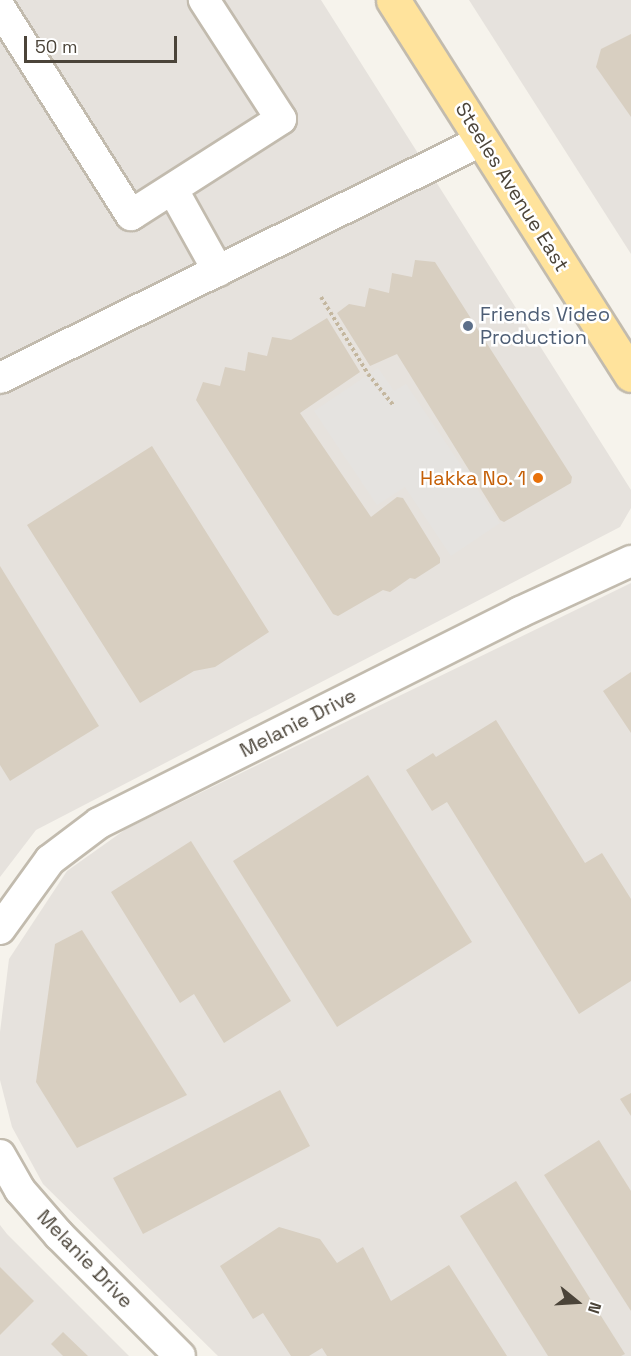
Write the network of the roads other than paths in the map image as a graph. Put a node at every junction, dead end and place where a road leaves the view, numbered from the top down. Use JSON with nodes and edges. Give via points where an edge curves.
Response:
{"nodes":[{"id":1,"x":204,"y":0,"type":"edge"},
{"id":2,"x":393,"y":0,"type":"edge"},
{"id":3,"x":0,"y":8,"type":"edge"},
{"id":4,"x":483,"y":140,"type":"junction"},
{"id":5,"x":173,"y":190,"type":"junction"},
{"id":6,"x":218,"y":271,"type":"junction"},
{"id":7,"x":631,"y":375,"type":"edge"},
{"id":8,"x":0,"y":378,"type":"edge"},
{"id":9,"x":631,"y":561,"type":"edge"},
{"id":10,"x":0,"y":929,"type":"edge"},
{"id":11,"x":0,"y":1155,"type":"edge"},
{"id":12,"x":180,"y":1356,"type":"edge"}],
"edges":[{"from":1,"to":5,"type":"street","via":[[281,119]]},
{"from":2,"to":4,"type":"main road","name":"Steeles Avenue East"},
{"from":3,"to":5,"type":"street","via":[[131,215]]},
{"from":4,"to":6,"type":"street"},
{"from":4,"to":7,"type":"main road","name":"Steeles Avenue East"},
{"from":5,"to":6,"type":"street"},
{"from":6,"to":8,"type":"street"},
{"from":9,"to":10,"type":"street","name":"Melanie Drive","via":[[520,612],[99,823],[50,860]]},
{"from":11,"to":12,"type":"street","name":"Melanie Drive","via":[[20,1190],[59,1235]]}]}
